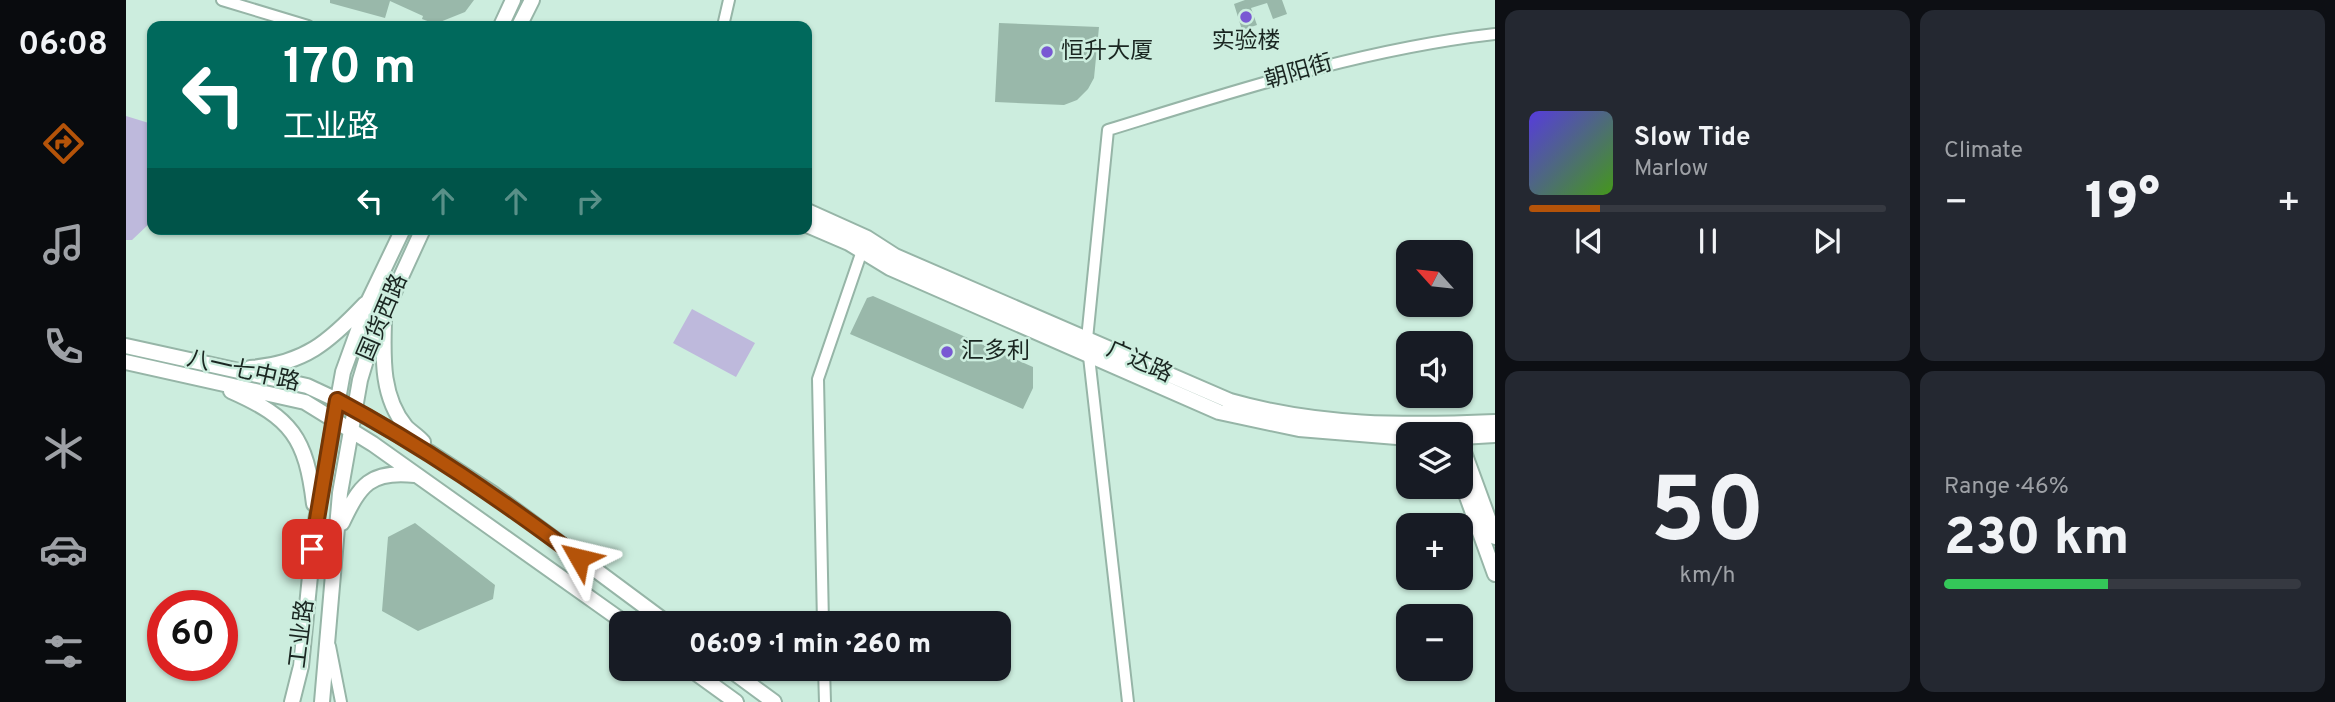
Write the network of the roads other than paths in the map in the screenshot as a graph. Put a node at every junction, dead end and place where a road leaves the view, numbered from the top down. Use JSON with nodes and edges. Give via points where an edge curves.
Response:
{"nodes":[{"id":1,"x":222,"y":0,"type":"edge"},
{"id":2,"x":268,"y":0,"type":"edge"},
{"id":3,"x":513,"y":0,"type":"edge"},
{"id":4,"x":532,"y":0,"type":"edge"},
{"id":5,"x":729,"y":0,"type":"edge"},
{"id":6,"x":264,"y":13,"type":"junction"},
{"id":7,"x":291,"y":21,"type":"edge"},
{"id":8,"x":502,"y":21,"type":"edge"},
{"id":9,"x":522,"y":21,"type":"edge"},
{"id":10,"x":724,"y":21,"type":"edge"},
{"id":11,"x":1495,"y":34,"type":"edge"},
{"id":12,"x":812,"y":214,"type":"edge"},
{"id":13,"x":812,"y":227,"type":"edge"},
{"id":14,"x":400,"y":235,"type":"edge"},
{"id":15,"x":420,"y":235,"type":"edge"},
{"id":16,"x":864,"y":244,"type":"junction"},
{"id":17,"x":369,"y":300,"type":"junction"},
{"id":18,"x":384,"y":314,"type":"junction"},
{"id":19,"x":1087,"y":339,"type":"junction"},
{"id":20,"x":126,"y":346,"type":"edge"},
{"id":21,"x":1088,"y":355,"type":"junction"},
{"id":22,"x":126,"y":362,"type":"edge"},
{"id":23,"x":238,"y":369,"type":"junction"},
{"id":24,"x":201,"y":378,"type":"junction"},
{"id":25,"x":337,"y":400,"type":"junction"},
{"id":26,"x":355,"y":409,"type":"junction"},
{"id":27,"x":332,"y":419,"type":"junction"},
{"id":28,"x":1495,"y":422,"type":"edge"},
{"id":29,"x":1473,"y":426,"type":"edge"},
{"id":30,"x":1396,"y":427,"type":"edge"},
{"id":31,"x":351,"y":430,"type":"junction"},
{"id":32,"x":1473,"y":433,"type":"edge"},
{"id":33,"x":1495,"y":435,"type":"edge"},
{"id":34,"x":1396,"y":437,"type":"edge"},
{"id":35,"x":429,"y":452,"type":"junction"},
{"id":36,"x":418,"y":475,"type":"junction"},
{"id":37,"x":1473,"y":477,"type":"edge"},
{"id":38,"x":1468,"y":499,"type":"edge"},
{"id":39,"x":315,"y":526,"type":"junction"},
{"id":40,"x":337,"y":533,"type":"junction"},
{"id":41,"x":1495,"y":537,"type":"edge"},
{"id":42,"x":1495,"y":574,"type":"edge"},
{"id":43,"x":651,"y":611,"type":"edge"},
{"id":44,"x":822,"y":611,"type":"edge"},
{"id":45,"x":609,"y":612,"type":"edge"},
{"id":46,"x":328,"y":635,"type":"junction"},
{"id":47,"x":707,"y":681,"type":"edge"},
{"id":48,"x":746,"y":681,"type":"edge"},
{"id":49,"x":824,"y":681,"type":"edge"},
{"id":50,"x":292,"y":702,"type":"edge"},
{"id":51,"x":322,"y":702,"type":"edge"},
{"id":52,"x":341,"y":702,"type":"edge"},
{"id":53,"x":736,"y":702,"type":"edge"},
{"id":54,"x":774,"y":702,"type":"edge"},
{"id":55,"x":825,"y":702,"type":"edge"},
{"id":56,"x":1128,"y":702,"type":"edge"}],
"edges":[{"from":1,"to":6,"type":"street"},
{"from":2,"to":6,"type":"street"},
{"from":3,"to":8,"type":"main road"},
{"from":4,"to":9,"type":"main road"},
{"from":5,"to":10,"type":"street"},
{"from":6,"to":7,"type":"street"},
{"from":11,"to":19,"type":"street","name":"朝阳街","via":[[1361,55],[1108,130]]},
{"from":12,"to":16,"type":"main road","name":"广达路"},
{"from":13,"to":16,"type":"main road","name":"广达路"},
{"from":14,"to":17,"type":"main road","name":"国货西路"},
{"from":15,"to":18,"type":"main road","name":"国货西路"},
{"from":16,"to":19,"type":"main road","name":"广达路"},
{"from":16,"to":21,"type":"main road","name":"广达路","via":[[890,268]]},
{"from":16,"to":44,"type":"street","via":[[818,379]]},
{"from":17,"to":23,"type":"main road","via":[[308,355],[271,367]]},
{"from":17,"to":25,"type":"main road","name":"国货西路"},
{"from":18,"to":26,"type":"main road","name":"国货西路","via":[[372,340]]},
{"from":18,"to":35,"type":"main road","via":[[387,390],[395,409]]},
{"from":19,"to":21,"type":"street"},
{"from":19,"to":30,"type":"main road","name":"广达路","via":[[1196,388],[1263,410],[1328,422]]},
{"from":20,"to":23,"type":"main road","name":"八一七中路"},
{"from":21,"to":34,"type":"main road","name":"广达路","via":[[1240,419]]},
{"from":21,"to":56,"type":"street"},
{"from":22,"to":24,"type":"main road","name":"八一七中路"},
{"from":23,"to":25,"type":"main road","name":"八一七中路","via":[[307,386]]},
{"from":24,"to":27,"type":"main road","name":"八一七中路","via":[[305,402]]},
{"from":24,"to":39,"type":"main road","via":[[273,411],[293,432],[311,487]]},
{"from":25,"to":26,"type":"main road","name":"八一七中路"},
{"from":25,"to":27,"type":"main road","name":"工业路"},
{"from":26,"to":31,"type":"main road","name":"工业路"},
{"from":26,"to":35,"type":"main road","name":"八一七中路"},
{"from":27,"to":31,"type":"main road","name":"八一七中路"},
{"from":27,"to":39,"type":"main road","name":"工业路"},
{"from":28,"to":29,"type":"main road","name":"广达路"},
{"from":31,"to":36,"type":"main road","name":"八一七中路"},
{"from":31,"to":40,"type":"main road","name":"工业路"},
{"from":32,"to":33,"type":"main road","name":"广达路"},
{"from":35,"to":43,"type":"main road","name":"八一七中路"},
{"from":36,"to":40,"type":"main road","via":[[372,478],[354,498]]},
{"from":36,"to":45,"type":"main road","name":"八一七中路"},
{"from":37,"to":41,"type":"main road"},
{"from":38,"to":42,"type":"main road"},
{"from":39,"to":50,"type":"main road","name":"工业路","via":[[301,666]]},
{"from":40,"to":46,"type":"main road","name":"工业路"},
{"from":46,"to":51,"type":"main road","name":"工业路"},
{"from":46,"to":52,"type":"street"},
{"from":47,"to":53,"type":"main road"},
{"from":48,"to":54,"type":"main road"},
{"from":49,"to":55,"type":"street"}]}
